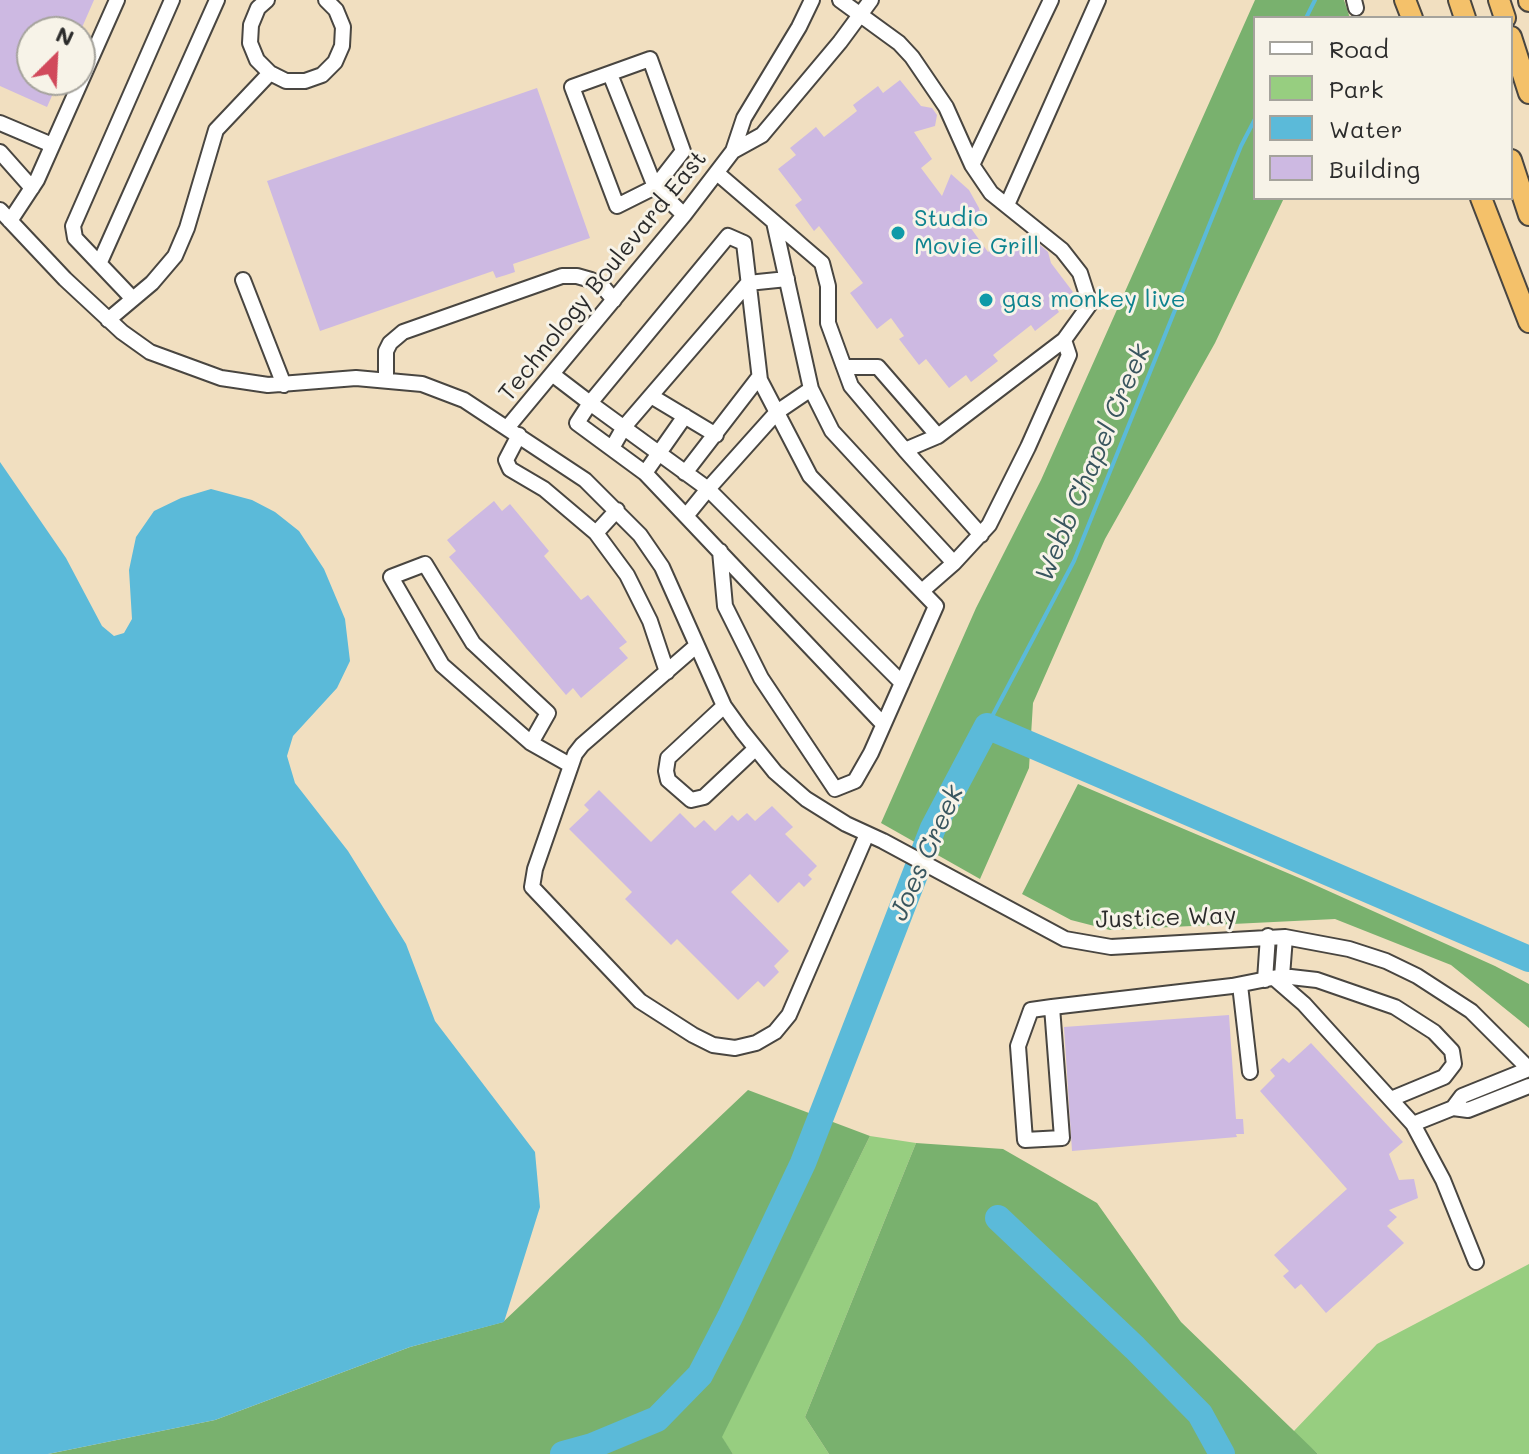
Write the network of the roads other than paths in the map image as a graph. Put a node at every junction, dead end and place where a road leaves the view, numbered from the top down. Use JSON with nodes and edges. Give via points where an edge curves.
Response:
{"nodes":[{"id":1,"x":117,"y":0,"type":"edge"},
{"id":2,"x":172,"y":0,"type":"edge"},
{"id":3,"x":217,"y":0,"type":"edge"},
{"id":4,"x":267,"y":0,"type":"edge"},
{"id":5,"x":326,"y":0,"type":"edge"},
{"id":6,"x":812,"y":0,"type":"edge"},
{"id":7,"x":840,"y":0,"type":"edge"},
{"id":8,"x":871,"y":0,"type":"edge"},
{"id":9,"x":1051,"y":0,"type":"edge"},
{"id":10,"x":1098,"y":0,"type":"edge"},
{"id":11,"x":860,"y":14,"type":"junction"},
{"id":12,"x":1513,"y":43,"type":"edge"},
{"id":13,"x":270,"y":73,"type":"junction"},
{"id":14,"x":610,"y":74,"type":"junction"},
{"id":15,"x":1529,"y":93,"type":"edge"},
{"id":16,"x":0,"y":123,"type":"edge"},
{"id":17,"x":52,"y":145,"type":"junction"},
{"id":18,"x":733,"y":151,"type":"junction"},
{"id":19,"x":0,"y":152,"type":"edge"},
{"id":20,"x":972,"y":165,"type":"junction"},
{"id":21,"x":1513,"y":166,"type":"edge"},
{"id":22,"x":717,"y":173,"type":"junction"},
{"id":23,"x":655,"y":187,"type":"junction"},
{"id":24,"x":32,"y":188,"type":"junction"},
{"id":25,"x":1482,"y":200,"type":"edge"},
{"id":26,"x":1007,"y":205,"type":"junction"},
{"id":27,"x":684,"y":215,"type":"junction"},
{"id":28,"x":1529,"y":215,"type":"edge"},
{"id":29,"x":5,"y":216,"type":"edge"},
{"id":30,"x":774,"y":221,"type":"junction"},
{"id":31,"x":100,"y":262,"type":"junction"},
{"id":32,"x":787,"y":279,"type":"junction"},
{"id":33,"x":243,"y":280,"type":"dead end"},
{"id":34,"x":748,"y":283,"type":"junction"},
{"id":35,"x":133,"y":299,"type":"junction"},
{"id":36,"x":614,"y":300,"type":"junction"},
{"id":37,"x":108,"y":320,"type":"junction"},
{"id":38,"x":1529,"y":322,"type":"edge"},
{"id":39,"x":1064,"y":340,"type":"junction"},
{"id":40,"x":844,"y":367,"type":"junction"},
{"id":41,"x":552,"y":374,"type":"junction"},
{"id":42,"x":759,"y":377,"type":"junction"},
{"id":43,"x":386,"y":379,"type":"junction"},
{"id":44,"x":284,"y":385,"type":"junction"},
{"id":45,"x":811,"y":389,"type":"junction"},
{"id":46,"x":651,"y":396,"type":"junction"},
{"id":47,"x":590,"y":403,"type":"junction"},
{"id":48,"x":777,"y":412,"type":"junction"},
{"id":49,"x":685,"y":416,"type":"junction"},
{"id":50,"x":624,"y":427,"type":"junction"},
{"id":51,"x":513,"y":432,"type":"junction"},
{"id":52,"x":716,"y":435,"type":"junction"},
{"id":53,"x":938,"y":436,"type":"junction"},
{"id":54,"x":612,"y":448,"type":"junction"},
{"id":55,"x":905,"y":450,"type":"junction"},
{"id":56,"x":659,"y":452,"type":"junction"},
{"id":57,"x":645,"y":473,"type":"junction"},
{"id":58,"x":685,"y":473,"type":"junction"},
{"id":59,"x":708,"y":489,"type":"junction"},
{"id":60,"x":617,"y":510,"type":"junction"},
{"id":61,"x":686,"y":516,"type":"junction"},
{"id":62,"x":596,"y":533,"type":"junction"},
{"id":63,"x":981,"y":535,"type":"junction"},
{"id":64,"x":720,"y":551,"type":"junction"},
{"id":65,"x":954,"y":563,"type":"junction"},
{"id":66,"x":922,"y":591,"type":"junction"},
{"id":67,"x":696,"y":646,"type":"junction"},
{"id":68,"x":667,"y":672,"type":"junction"},
{"id":69,"x":902,"y":683,"type":"junction"},
{"id":70,"x":724,"y":706,"type":"junction"},
{"id":71,"x":883,"y":724,"type":"junction"},
{"id":72,"x":531,"y":743,"type":"junction"},
{"id":73,"x":755,"y":749,"type":"junction"},
{"id":74,"x":570,"y":765,"type":"junction"},
{"id":75,"x":867,"y":834,"type":"junction"},
{"id":76,"x":1268,"y":936,"type":"junction"},
{"id":77,"x":1285,"y":937,"type":"junction"},
{"id":78,"x":1274,"y":978,"type":"junction"},
{"id":79,"x":1240,"y":985,"type":"junction"},
{"id":80,"x":1052,"y":1007,"type":"junction"},
{"id":81,"x":1529,"y":1069,"type":"edge"},
{"id":82,"x":1250,"y":1072,"type":"dead end"},
{"id":83,"x":1529,"y":1086,"type":"edge"},
{"id":84,"x":1391,"y":1099,"type":"junction"},
{"id":85,"x":1453,"y":1108,"type":"junction"},
{"id":86,"x":1413,"y":1124,"type":"junction"},
{"id":87,"x":1476,"y":1262,"type":"dead end"}],
"edges":[{"from":1,"to":17,"type":"street"},
{"from":2,"to":31,"type":"street","via":[[73,226],[75,238]]},
{"from":3,"to":31,"type":"street"},
{"from":4,"to":13,"type":"street","via":[[251,25],[250,43]]},
{"from":5,"to":13,"type":"street","via":[[343,27],[335,62],[322,75],[305,81],[286,81]]},
{"from":6,"to":18,"type":"street","name":"Technology Boulevard East","via":[[744,118]]},
{"from":7,"to":11,"type":"street"},
{"from":8,"to":11,"type":"street","name":"Technology Boulevard East"},
{"from":9,"to":20,"type":"street"},
{"from":10,"to":26,"type":"street"},
{"from":11,"to":18,"type":"street","name":"Technology Boulevard East","via":[[762,135]]},
{"from":11,"to":20,"type":"street","via":[[912,57],[946,107]]},
{"from":12,"to":15,"type":"highway"},
{"from":13,"to":35,"type":"street","via":[[216,130],[175,256]]},
{"from":14,"to":23,"type":"street"},
{"from":14,"to":23,"type":"street","via":[[650,59],[683,151]]},
{"from":14,"to":23,"type":"street","via":[[572,87],[617,206]]},
{"from":16,"to":17,"type":"street"},
{"from":17,"to":24,"type":"street"},
{"from":18,"to":22,"type":"street","name":"Technology Boulevard East"},
{"from":19,"to":24,"type":"street"},
{"from":20,"to":26,"type":"street","via":[[991,193]]},
{"from":21,"to":28,"type":"highway"},
{"from":22,"to":27,"type":"street","name":"Technology Boulevard East"},
{"from":22,"to":30,"type":"street"},
{"from":23,"to":27,"type":"street"},
{"from":24,"to":29,"type":"street"},
{"from":25,"to":38,"type":"highway"},
{"from":26,"to":39,"type":"street","via":[[1062,250],[1080,273],[1090,304]]},
{"from":27,"to":36,"type":"street","name":"Technology Boulevard East"},
{"from":29,"to":37,"type":"street","name":"Justice Way"},
{"from":30,"to":32,"type":"street"},
{"from":30,"to":40,"type":"street","via":[[822,263],[828,323]]},
{"from":31,"to":35,"type":"street"},
{"from":32,"to":34,"type":"street"},
{"from":32,"to":45,"type":"street"},
{"from":33,"to":44,"type":"street"},
{"from":34,"to":42,"type":"street"},
{"from":34,"to":46,"type":"street"},
{"from":34,"to":47,"type":"street","via":[[744,243],[728,236]]},
{"from":35,"to":37,"type":"street"},
{"from":36,"to":41,"type":"street","name":"Technology Boulevard East"},
{"from":36,"to":43,"type":"street","via":[[591,280],[562,276],[396,336],[386,351]]},
{"from":37,"to":44,"type":"street","name":"Justice Way","via":[[150,352],[187,368]]},
{"from":39,"to":53,"type":"street"},
{"from":39,"to":63,"type":"street","via":[[1069,355]]},
{"from":40,"to":53,"type":"street","via":[[878,367]]},
{"from":40,"to":55,"type":"street","via":[[851,386]]},
{"from":41,"to":47,"type":"street"},
{"from":41,"to":51,"type":"street","name":"Technology Boulevard East"},
{"from":42,"to":48,"type":"street"},
{"from":42,"to":52,"type":"street"},
{"from":43,"to":44,"type":"street","name":"Justice Way"},
{"from":43,"to":51,"type":"street","name":"Justice Way","via":[[422,384],[464,400]]},
{"from":45,"to":48,"type":"street"},
{"from":45,"to":65,"type":"street","via":[[832,431]]},
{"from":46,"to":49,"type":"street"},
{"from":46,"to":50,"type":"street"},
{"from":47,"to":50,"type":"street"},
{"from":47,"to":54,"type":"street","via":[[577,423]]},
{"from":48,"to":59,"type":"street"},
{"from":48,"to":66,"type":"street","via":[[810,476]]},
{"from":49,"to":52,"type":"street"},
{"from":49,"to":56,"type":"street"},
{"from":50,"to":54,"type":"street"},
{"from":50,"to":56,"type":"street"},
{"from":51,"to":60,"type":"street","name":"Justice Way","via":[[585,480]]},
{"from":51,"to":62,"type":"street","via":[[506,460],[510,469],[544,489]]},
{"from":52,"to":58,"type":"street"},
{"from":53,"to":55,"type":"street"},
{"from":54,"to":57,"type":"street"},
{"from":55,"to":63,"type":"street"},
{"from":56,"to":57,"type":"street"},
{"from":56,"to":58,"type":"street"},
{"from":57,"to":61,"type":"street"},
{"from":58,"to":59,"type":"street"},
{"from":59,"to":61,"type":"street"},
{"from":59,"to":69,"type":"street"},
{"from":60,"to":62,"type":"street"},
{"from":60,"to":67,"type":"street","name":"Justice Way","via":[[662,567]]},
{"from":61,"to":64,"type":"street"},
{"from":62,"to":68,"type":"street","via":[[627,575]]},
{"from":63,"to":65,"type":"street"},
{"from":64,"to":71,"type":"street"},
{"from":64,"to":71,"type":"street","via":[[725,606],[761,678],[835,789],[855,781]]},
{"from":65,"to":66,"type":"street"},
{"from":66,"to":69,"type":"street","via":[[936,606]]},
{"from":67,"to":68,"type":"street"},
{"from":67,"to":70,"type":"street","name":"Justice Way"},
{"from":68,"to":74,"type":"street","via":[[582,745]]},
{"from":69,"to":71,"type":"street"},
{"from":70,"to":73,"type":"street","name":"Justice Way"},
{"from":70,"to":73,"type":"street","via":[[668,758],[668,780],[691,800],[704,797]]},
{"from":72,"to":72,"type":"street","via":[[442,665],[391,577],[425,564],[473,643],[548,713]]},
{"from":72,"to":74,"type":"street"},
{"from":73,"to":75,"type":"street","name":"Justice Way","via":[[806,799]]},
{"from":74,"to":75,"type":"street","via":[[532,887],[640,1001],[713,1045],[735,1048],[756,1043],[789,1015]]},
{"from":75,"to":76,"type":"street","name":"Justice Way","via":[[1065,939],[1111,947]]},
{"from":76,"to":77,"type":"street","name":"Justice Way"},
{"from":76,"to":78,"type":"street"},
{"from":77,"to":78,"type":"street"},
{"from":77,"to":81,"type":"street","name":"Justice Way","via":[[1349,949],[1417,976],[1471,1011]]},
{"from":78,"to":79,"type":"street"},
{"from":78,"to":84,"type":"street"},
{"from":78,"to":84,"type":"street","via":[[1317,980],[1395,1007],[1434,1032],[1452,1051],[1454,1064],[1444,1077]]},
{"from":79,"to":80,"type":"street"},
{"from":79,"to":82,"type":"street"},
{"from":80,"to":80,"type":"street","via":[[1062,1138],[1025,1140],[1018,1046],[1031,1010]]},
{"from":81,"to":85,"type":"street","via":[[1462,1096]]},
{"from":83,"to":85,"type":"street","via":[[1468,1110]]},
{"from":84,"to":86,"type":"street"},
{"from":85,"to":86,"type":"street"},
{"from":86,"to":87,"type":"street","via":[[1443,1180]]}]}
